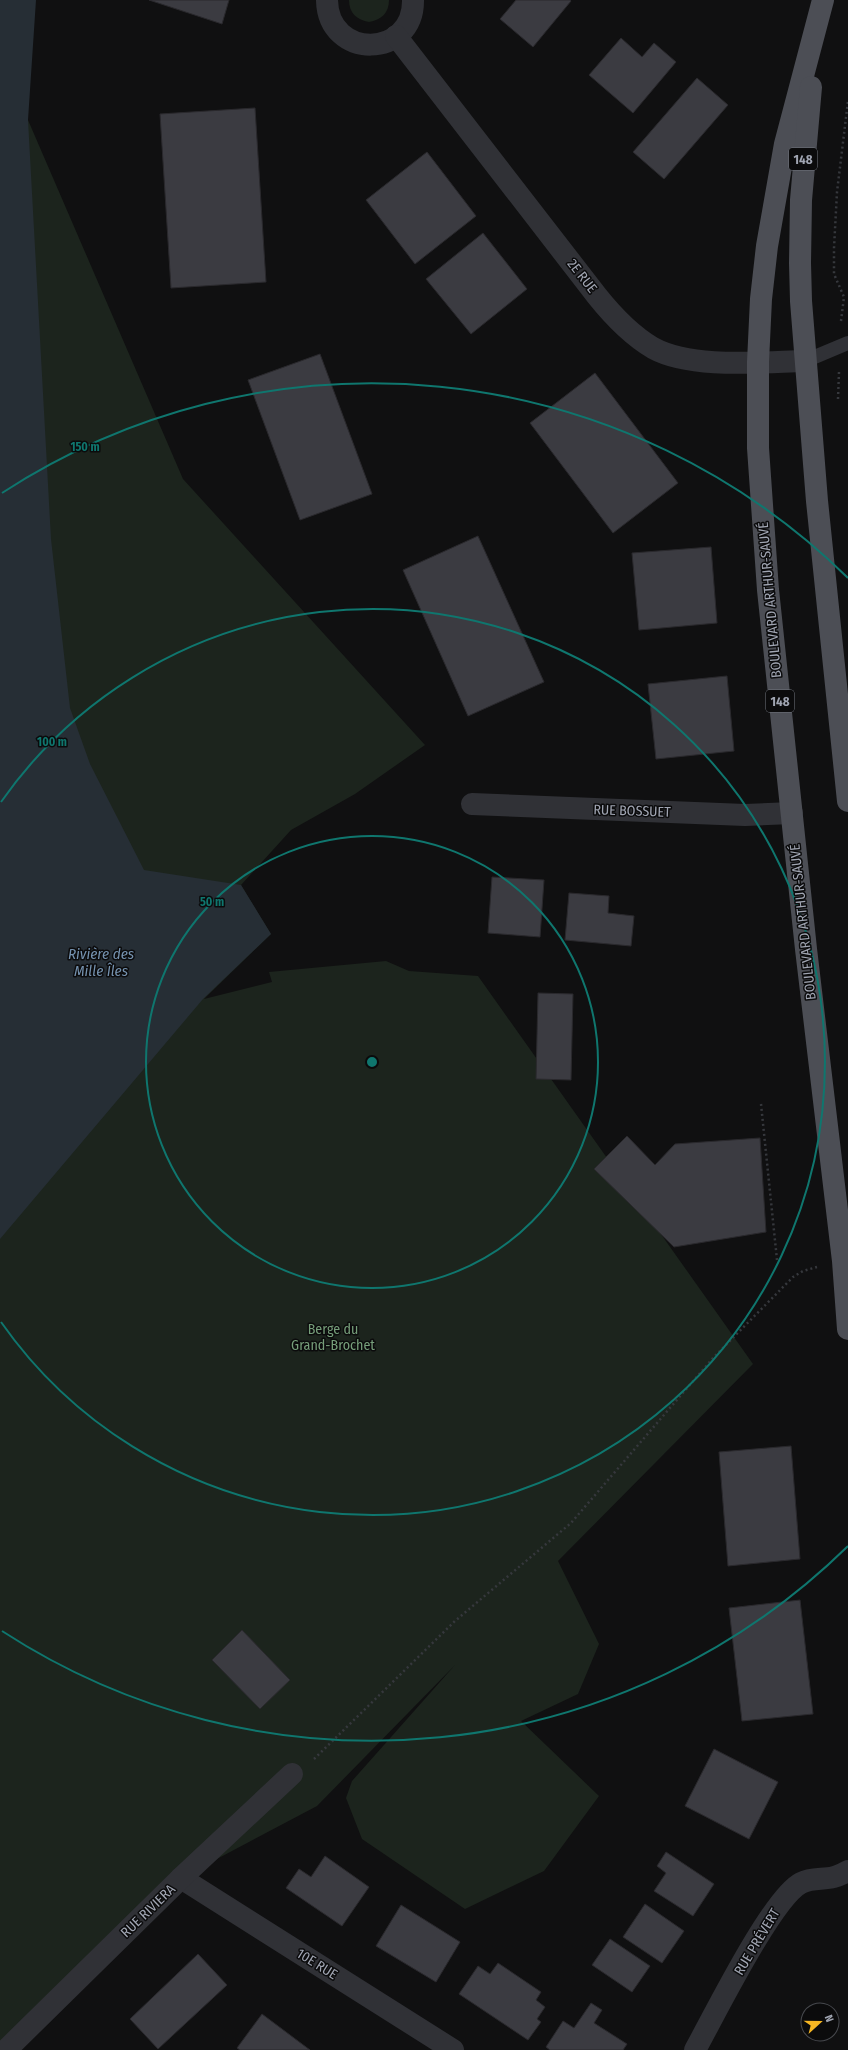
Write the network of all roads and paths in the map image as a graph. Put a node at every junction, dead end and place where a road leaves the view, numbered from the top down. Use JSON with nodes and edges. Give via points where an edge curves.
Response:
{"nodes":[{"id":1,"x":327,"y":0,"type":"edge"},
{"id":2,"x":413,"y":0,"type":"edge"},
{"id":3,"x":821,"y":9,"type":"edge"},
{"id":4,"x":396,"y":36,"type":"junction"},
{"id":5,"x":848,"y":101,"type":"edge"},
{"id":6,"x":842,"y":303,"type":"dead end"},
{"id":7,"x":848,"y":343,"type":"edge"},
{"id":8,"x":805,"y":361,"type":"junction"},
{"id":9,"x":758,"y":362,"type":"junction"},
{"id":10,"x":848,"y":801,"type":"edge"},
{"id":11,"x":472,"y":804,"type":"dead end"},
{"id":12,"x":792,"y":814,"type":"junction"},
{"id":13,"x":761,"y":1104,"type":"dead end"},
{"id":14,"x":777,"y":1260,"type":"dead end"},
{"id":15,"x":845,"y":1261,"type":"edge"},
{"id":16,"x":848,"y":1329,"type":"edge"},
{"id":17,"x":311,"y":1762,"type":"dead end"},
{"id":18,"x":292,"y":1774,"type":"dead end"},
{"id":19,"x":848,"y":1871,"type":"edge"},
{"id":20,"x":182,"y":1878,"type":"junction"},
{"id":21,"x":6,"y":2050,"type":"edge"},
{"id":22,"x":453,"y":2050,"type":"edge"},
{"id":23,"x":695,"y":2050,"type":"edge"}],
"edges":[{"from":1,"to":4,"type":"street","via":[[334,27],[350,41],[371,45],[384,43]]},
{"from":2,"to":4,"type":"street","via":[[409,20]]},
{"from":3,"to":8,"type":"main road","name":"BOULEVARD ARTHUR-SAUVÉ","number":"148","via":[[801,200],[800,263]]},
{"from":3,"to":9,"type":"main road","name":"BOULEVARD ARTHUR-SAUVÉ","number":"148","via":[[797,97],[775,194],[762,292]]},
{"from":4,"to":9,"type":"street","name":"2E RUE","via":[[597,296],[623,325],[654,348],[680,358]]},
{"from":5,"to":6,"type":"path","via":[[837,192],[833,260],[835,279],[844,297]]},
{"from":7,"to":8,"type":"lane","name":"2E RUE"},
{"from":8,"to":9,"type":"street","name":"2E RUE"},
{"from":8,"to":10,"type":"main road","name":"BOULEVARD ARTHUR-SAUVÉ","number":"148"},
{"from":9,"to":12,"type":"main road","name":"BOULEVARD ARTHUR-SAUVÉ","number":"148","via":[[761,496],[768,590]]},
{"from":11,"to":12,"type":"street","name":"RUE BOSSUET","via":[[745,815]]},
{"from":12,"to":15,"type":"main road","name":"BOULEVARD ARTHUR-SAUVÉ","number":"148"},
{"from":13,"to":14,"type":"path"},
{"from":15,"to":16,"type":"main road","name":"BOULEVARD ARTHUR-SAUVÉ","number":"148"},
{"from":15,"to":17,"type":"path","via":[[803,1271],[785,1286],[713,1358],[571,1523],[455,1621]]},
{"from":18,"to":20,"type":"street","name":"RUE RIVIERA"},
{"from":19,"to":23,"type":"street","name":"RUE PRÉVERT","via":[[834,1878],[818,1877],[801,1882],[786,1896],[751,1951]]},
{"from":20,"to":21,"type":"street","name":"RUE RIVIERA"},
{"from":20,"to":22,"type":"street","name":"10E RUE"}]}
